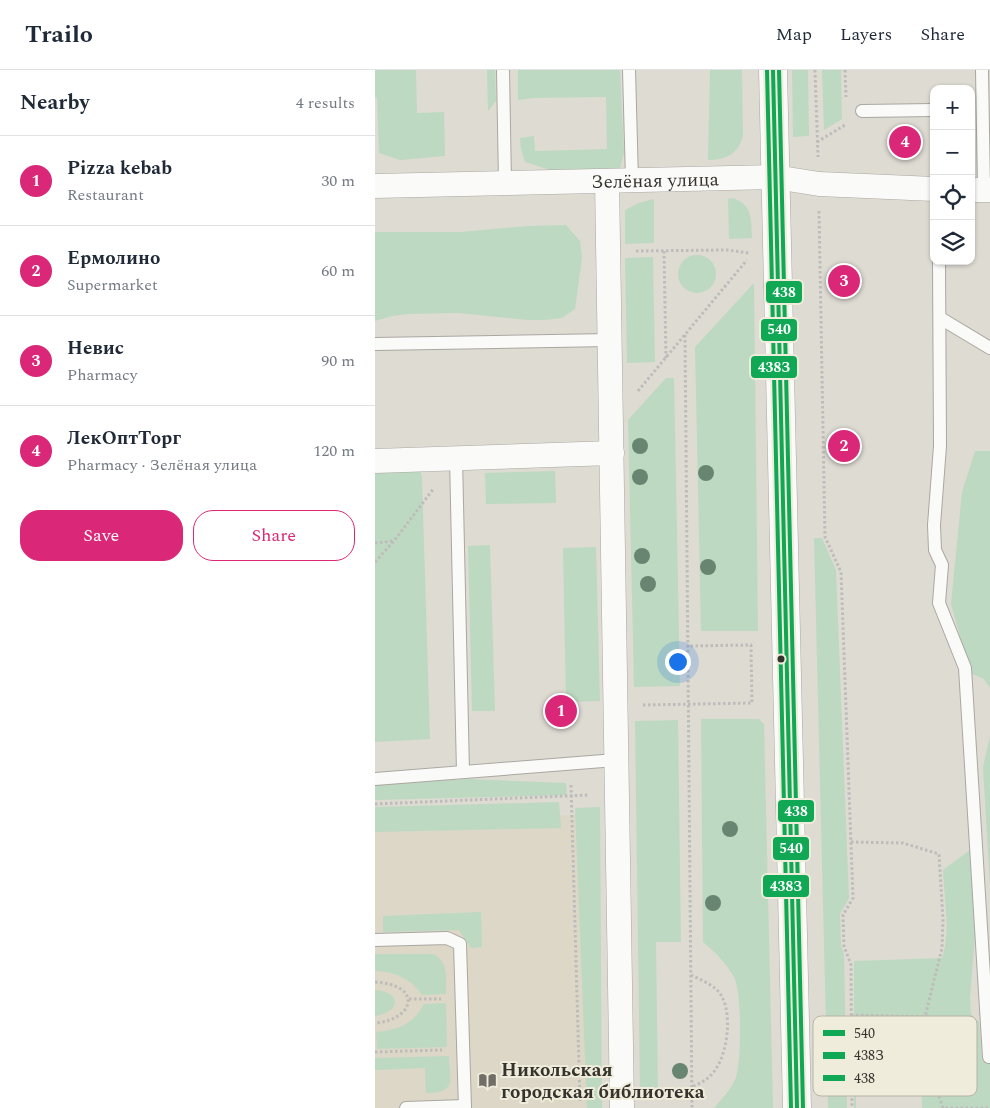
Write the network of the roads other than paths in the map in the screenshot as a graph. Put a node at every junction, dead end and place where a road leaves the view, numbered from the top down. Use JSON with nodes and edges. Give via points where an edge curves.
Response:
{"nodes":[{"id":1,"x":503,"y":70,"type":"edge"},
{"id":2,"x":629,"y":70,"type":"edge"},
{"id":3,"x":773,"y":70,"type":"edge"},
{"id":4,"x":982,"y":70,"type":"edge"},
{"id":5,"x":977,"y":109,"type":"edge"},
{"id":6,"x":930,"y":110,"type":"edge"},
{"id":7,"x":862,"y":111,"type":"dead end"},
{"id":8,"x":775,"y":177,"type":"junction"},
{"id":9,"x":631,"y":180,"type":"junction"},
{"id":10,"x":607,"y":181,"type":"junction"},
{"id":11,"x":505,"y":183,"type":"junction"},
{"id":12,"x":375,"y":186,"type":"edge"},
{"id":13,"x":930,"y":190,"type":"edge"},
{"id":14,"x":982,"y":190,"type":"edge"},
{"id":15,"x":939,"y":265,"type":"edge"},
{"id":16,"x":940,"y":318,"type":"junction"},
{"id":17,"x":610,"y":340,"type":"junction"},
{"id":18,"x":375,"y":344,"type":"edge"},
{"id":19,"x":990,"y":348,"type":"edge"},
{"id":20,"x":611,"y":453,"type":"junction"},
{"id":21,"x":456,"y":458,"type":"junction"},
{"id":22,"x":375,"y":461,"type":"edge"},
{"id":23,"x":616,"y":760,"type":"junction"},
{"id":24,"x":463,"y":772,"type":"junction"},
{"id":25,"x":375,"y":778,"type":"edge"},
{"id":26,"x":375,"y":940,"type":"edge"},
{"id":27,"x":989,"y":1057,"type":"edge"},
{"id":28,"x":465,"y":1107,"type":"edge"},
{"id":29,"x":406,"y":1108,"type":"edge"},
{"id":30,"x":622,"y":1108,"type":"edge"},
{"id":31,"x":797,"y":1108,"type":"edge"}],
"edges":[{"from":1,"to":11,"type":"lane"},
{"from":2,"to":9,"type":"lane"},
{"from":3,"to":8,"type":"main road"},
{"from":4,"to":5,"type":"lane"},
{"from":5,"to":14,"type":"lane"},
{"from":6,"to":7,"type":"lane"},
{"from":8,"to":9,"type":"street","name":"Зелёная улица"},
{"from":8,"to":13,"type":"street","name":"Зелёная улица","via":[[819,184]]},
{"from":8,"to":31,"type":"main road"},
{"from":9,"to":10,"type":"street","name":"Зелёная улица"},
{"from":10,"to":11,"type":"street","name":"Зелёная улица"},
{"from":10,"to":17,"type":"street"},
{"from":11,"to":12,"type":"street","name":"Зелёная улица"},
{"from":15,"to":16,"type":"lane"},
{"from":16,"to":19,"type":"lane"},
{"from":16,"to":27,"type":"lane","via":[[940,446],[935,550],[942,565],[939,603],[965,668]]},
{"from":17,"to":18,"type":"lane"},
{"from":17,"to":20,"type":"street"},
{"from":20,"to":21,"type":"street"},
{"from":20,"to":23,"type":"street"},
{"from":21,"to":22,"type":"street"},
{"from":21,"to":24,"type":"lane"},
{"from":23,"to":24,"type":"lane"},
{"from":23,"to":30,"type":"street"},
{"from":24,"to":25,"type":"lane"},
{"from":26,"to":28,"type":"lane","via":[[447,938],[459,944]]},
{"from":28,"to":29,"type":"lane"}]}
